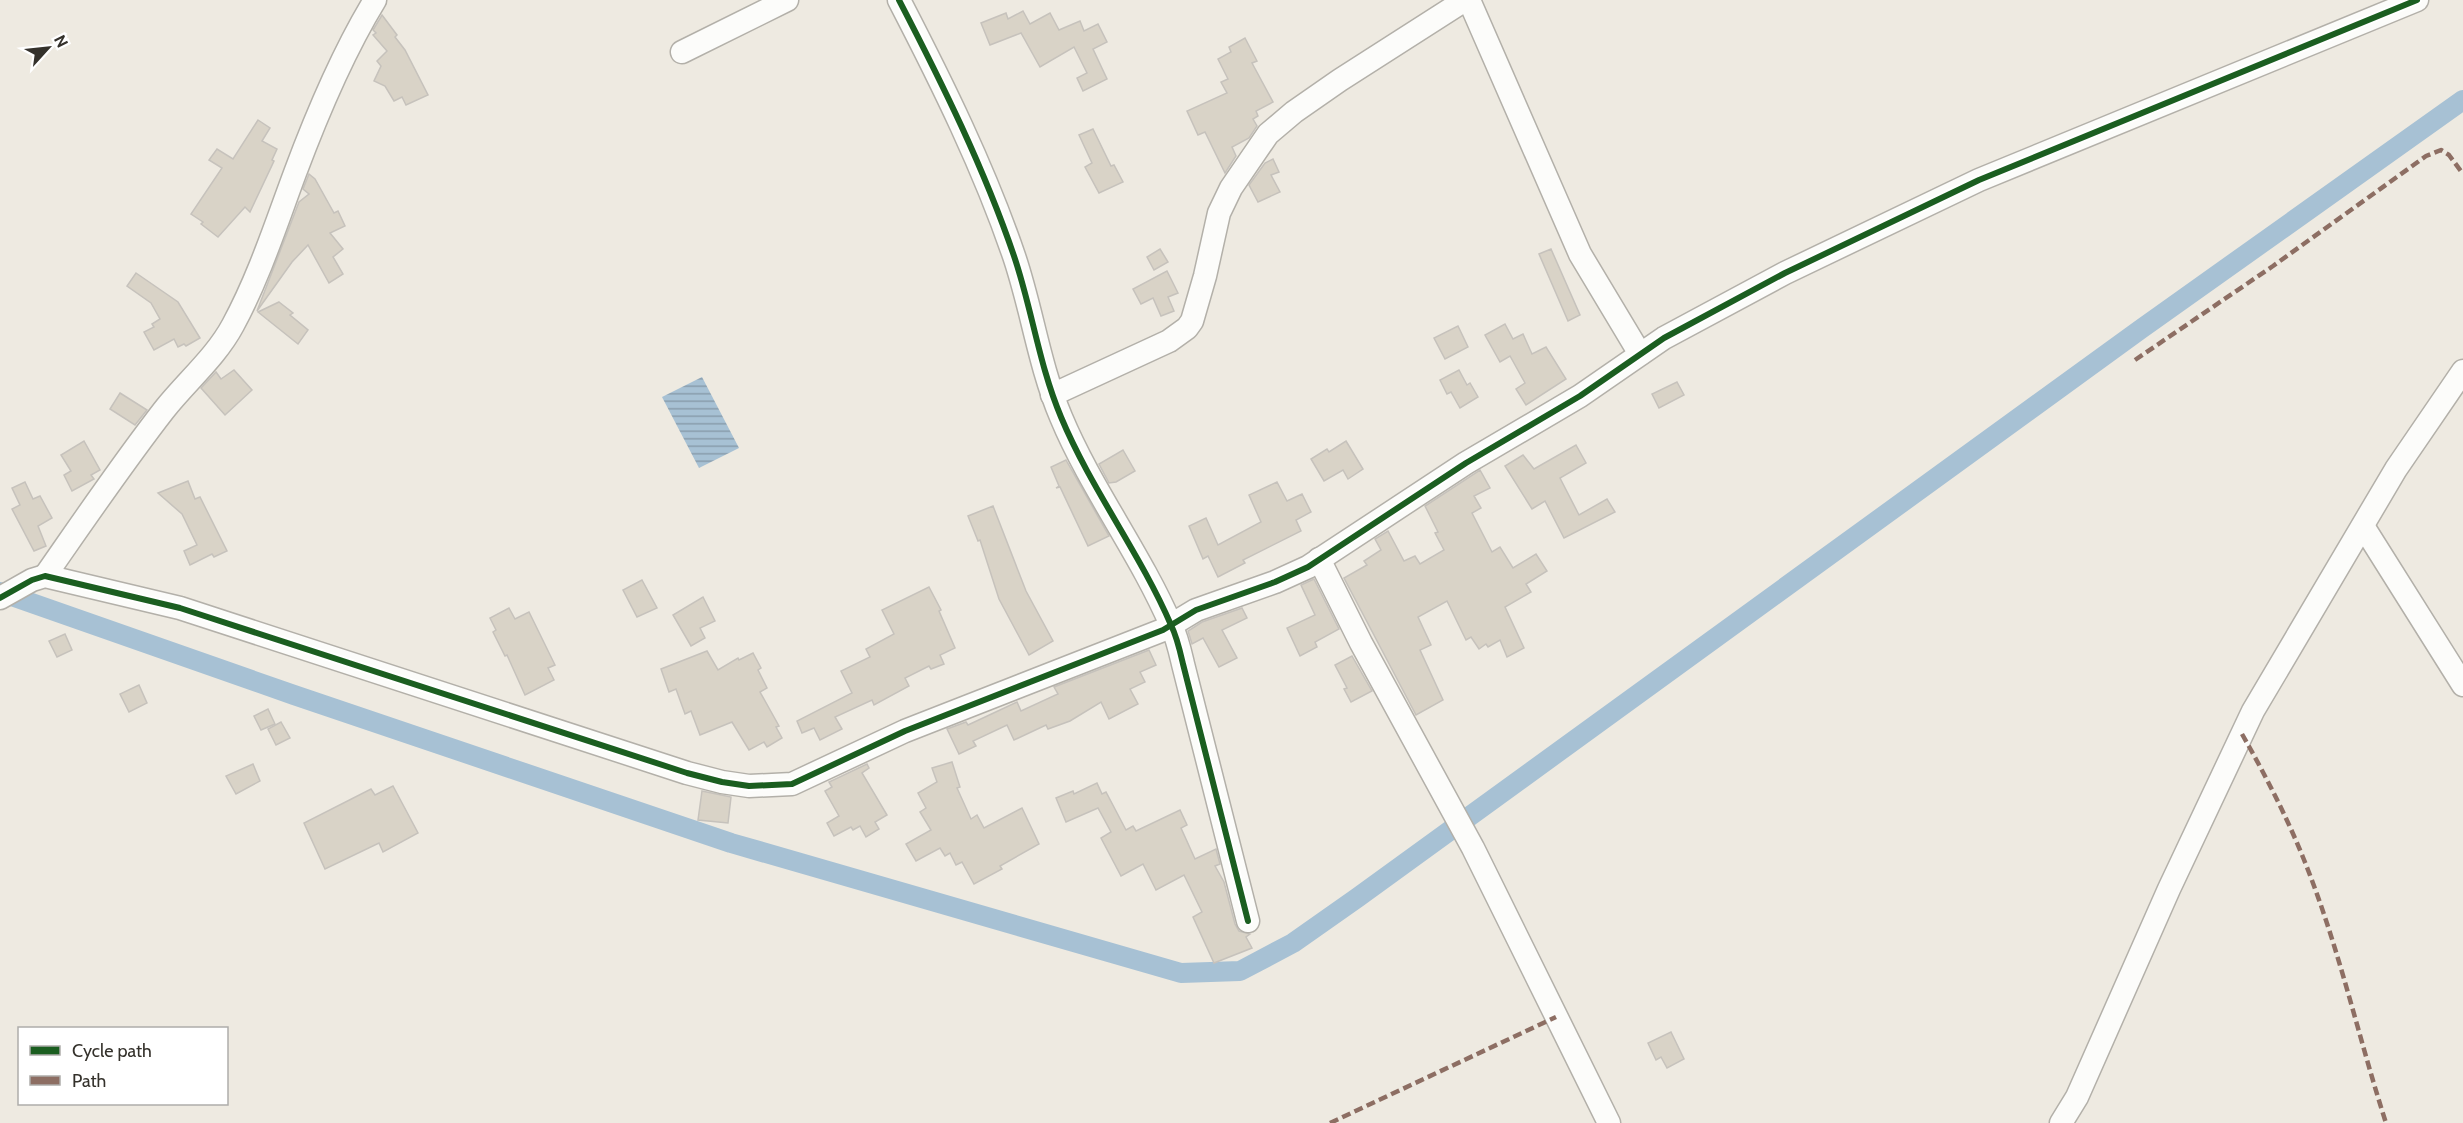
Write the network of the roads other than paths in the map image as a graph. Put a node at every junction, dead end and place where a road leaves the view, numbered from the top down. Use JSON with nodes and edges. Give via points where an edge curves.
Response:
{"nodes":[{"id":1,"x":375,"y":0,"type":"edge"},
{"id":2,"x":787,"y":0,"type":"edge"},
{"id":3,"x":899,"y":0,"type":"edge"},
{"id":4,"x":1467,"y":0,"type":"edge"},
{"id":5,"x":2417,"y":0,"type":"edge"},
{"id":6,"x":682,"y":52,"type":"dead end"},
{"id":7,"x":1640,"y":354,"type":"junction"},
{"id":8,"x":2463,"y":371,"type":"edge"},
{"id":9,"x":1052,"y":395,"type":"junction"},
{"id":10,"x":2363,"y":526,"type":"junction"},
{"id":11,"x":1319,"y":559,"type":"junction"},
{"id":12,"x":39,"y":578,"type":"junction"},
{"id":13,"x":0,"y":598,"type":"edge"},
{"id":14,"x":1172,"y":626,"type":"junction"},
{"id":15,"x":2463,"y":685,"type":"edge"},
{"id":16,"x":1248,"y":921,"type":"dead end"},
{"id":17,"x":1609,"y":1123,"type":"edge"},
{"id":18,"x":2061,"y":1123,"type":"edge"}],
"edges":[{"from":1,"to":12,"type":"street","via":[[335,78],[296,169],[276,231],[231,329],[118,470]]},
{"from":2,"to":6,"type":"street"},
{"from":3,"to":9,"type":"street","via":[[951,104],[1005,231]]},
{"from":4,"to":7,"type":"street","via":[[1580,254]]},
{"from":4,"to":9,"type":"street","via":[[1340,80],[1268,134],[1219,213],[1205,276],[1187,328],[1169,341]]},
{"from":5,"to":7,"type":"street","via":[[1978,180],[1785,273]]},
{"from":7,"to":11,"type":"street","via":[[1580,396],[1466,463]]},
{"from":8,"to":10,"type":"street","via":[[2396,469]]},
{"from":9,"to":14,"type":"street","via":[[1086,468]]},
{"from":10,"to":15,"type":"street"},
{"from":10,"to":18,"type":"street","via":[[2253,711],[2077,1097]]},
{"from":11,"to":14,"type":"street","via":[[1275,582],[1196,610]]},
{"from":11,"to":17,"type":"street","via":[[1473,848]]},
{"from":12,"to":13,"type":"street"},
{"from":12,"to":14,"type":"street","via":[[180,608],[687,773],[762,786],[799,781],[905,730]]},
{"from":14,"to":16,"type":"street"}]}
